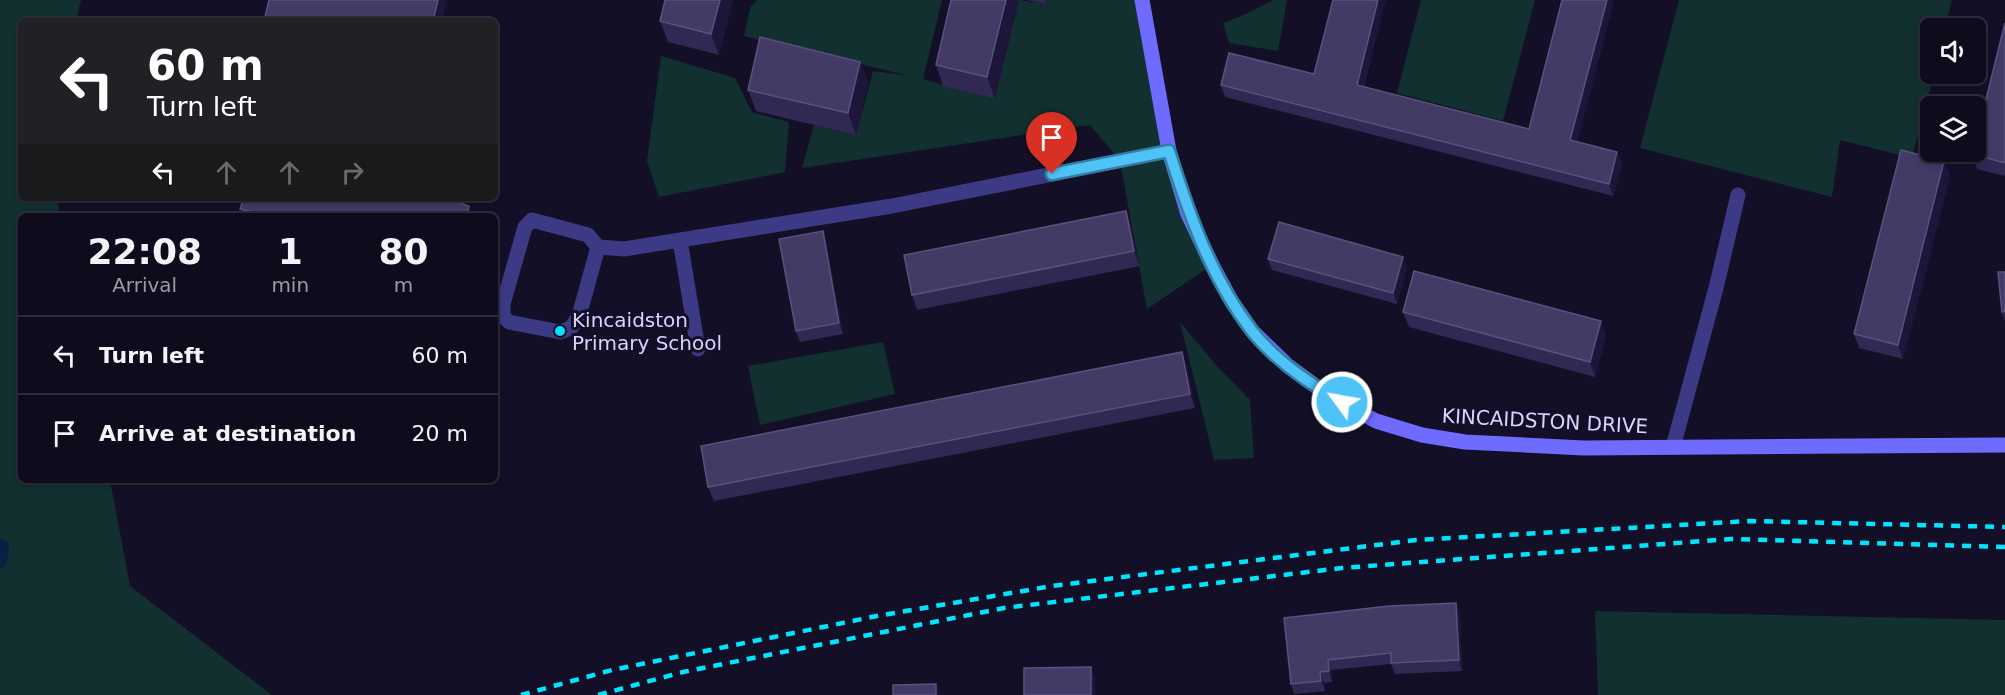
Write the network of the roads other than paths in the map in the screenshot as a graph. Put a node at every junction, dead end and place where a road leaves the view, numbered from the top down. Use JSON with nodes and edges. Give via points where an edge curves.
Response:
{"nodes":[{"id":1,"x":1142,"y":0,"type":"edge"},
{"id":2,"x":1169,"y":151,"type":"junction"},
{"id":3,"x":1738,"y":195,"type":"dead end"},
{"id":4,"x":680,"y":240,"type":"junction"},
{"id":5,"x":598,"y":247,"type":"junction"},
{"id":6,"x":698,"y":349,"type":"dead end"},
{"id":7,"x":2005,"y":445,"type":"edge"},
{"id":8,"x":1673,"y":447,"type":"junction"}],
"edges":[{"from":1,"to":2,"type":"street","name":"KINCAIDSTON DRIVE"},
{"from":2,"to":4,"type":"lane","via":[[892,206]]},
{"from":2,"to":8,"type":"street","name":"KINCAIDSTON DRIVE","via":[[1188,214],[1232,303],[1270,349],[1325,393],[1376,421],[1454,441],[1584,448]]},
{"from":3,"to":8,"type":"lane"},
{"from":4,"to":5,"type":"lane","via":[[624,249]]},
{"from":4,"to":6,"type":"lane"},
{"from":5,"to":5,"type":"lane","via":[[588,235],[532,220],[525,227],[503,316],[509,322],[560,332],[571,328],[579,316]]},
{"from":7,"to":8,"type":"street","name":"KINCAIDSTON DRIVE"}]}
